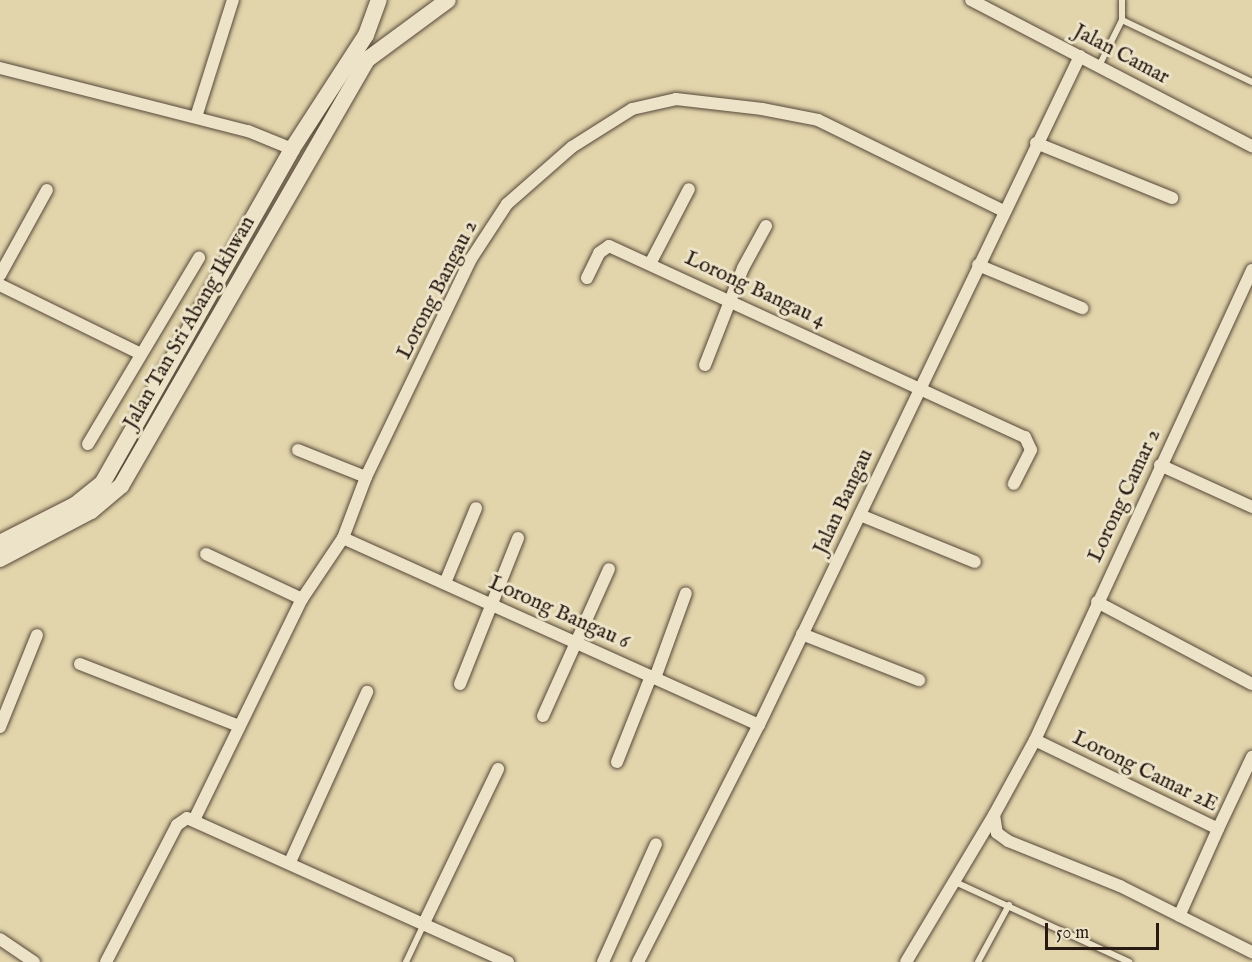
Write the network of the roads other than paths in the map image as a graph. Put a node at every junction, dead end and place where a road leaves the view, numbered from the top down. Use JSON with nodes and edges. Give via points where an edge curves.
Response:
{"nodes":[{"id":1,"x":233,"y":0,"type":"edge"},
{"id":2,"x":379,"y":0,"type":"edge"},
{"id":3,"x":448,"y":0,"type":"edge"},
{"id":4,"x":971,"y":0,"type":"edge"},
{"id":5,"x":1122,"y":0,"type":"edge"},
{"id":6,"x":1122,"y":20,"type":"junction"},
{"id":7,"x":362,"y":55,"type":"junction"},
{"id":8,"x":1080,"y":56,"type":"junction"},
{"id":9,"x":1099,"y":66,"type":"junction"},
{"id":10,"x":0,"y":68,"type":"edge"},
{"id":11,"x":1252,"y":82,"type":"edge"},
{"id":12,"x":196,"y":117,"type":"junction"},
{"id":13,"x":1036,"y":143,"type":"junction"},
{"id":14,"x":1252,"y":146,"type":"edge"},
{"id":15,"x":292,"y":149,"type":"junction"},
{"id":16,"x":689,"y":189,"type":"dead end"},
{"id":17,"x":47,"y":190,"type":"dead end"},
{"id":18,"x":1172,"y":198,"type":"dead end"},
{"id":19,"x":1004,"y":211,"type":"junction"},
{"id":20,"x":766,"y":226,"type":"dead end"},
{"id":21,"x":199,"y":258,"type":"dead end"},
{"id":22,"x":651,"y":262,"type":"junction"},
{"id":23,"x":978,"y":264,"type":"junction"},
{"id":24,"x":1252,"y":270,"type":"edge"},
{"id":25,"x":0,"y":275,"type":"edge"},
{"id":26,"x":587,"y":278,"type":"dead end"},
{"id":27,"x":0,"y":285,"type":"edge"},
{"id":28,"x":730,"y":302,"type":"junction"},
{"id":29,"x":1082,"y":309,"type":"dead end"},
{"id":30,"x":139,"y":353,"type":"junction"},
{"id":31,"x":705,"y":365,"type":"dead end"},
{"id":32,"x":919,"y":388,"type":"junction"},
{"id":33,"x":88,"y":444,"type":"dead end"},
{"id":34,"x":298,"y":450,"type":"dead end"},
{"id":35,"x":1160,"y":465,"type":"junction"},
{"id":36,"x":366,"y":477,"type":"junction"},
{"id":37,"x":1014,"y":484,"type":"dead end"},
{"id":38,"x":1252,"y":507,"type":"edge"},
{"id":39,"x":476,"y":508,"type":"dead end"},
{"id":40,"x":860,"y":515,"type":"junction"},
{"id":41,"x":343,"y":538,"type":"junction"},
{"id":42,"x":518,"y":538,"type":"dead end"},
{"id":43,"x":0,"y":543,"type":"edge"},
{"id":44,"x":206,"y":554,"type":"dead end"},
{"id":45,"x":0,"y":559,"type":"edge"},
{"id":46,"x":975,"y":562,"type":"dead end"},
{"id":47,"x":609,"y":569,"type":"dead end"},
{"id":48,"x":445,"y":583,"type":"junction"},
{"id":49,"x":686,"y":593,"type":"dead end"},
{"id":50,"x":302,"y":599,"type":"junction"},
{"id":51,"x":1097,"y":602,"type":"junction"},
{"id":52,"x":491,"y":604,"type":"junction"},
{"id":53,"x":802,"y":634,"type":"junction"},
{"id":54,"x":37,"y":635,"type":"dead end"},
{"id":55,"x":576,"y":642,"type":"junction"},
{"id":56,"x":80,"y":664,"type":"dead end"},
{"id":57,"x":653,"y":677,"type":"junction"},
{"id":58,"x":919,"y":680,"type":"dead end"},
{"id":59,"x":460,"y":684,"type":"dead end"},
{"id":60,"x":1252,"y":684,"type":"edge"},
{"id":61,"x":367,"y":692,"type":"dead end"},
{"id":62,"x":543,"y":716,"type":"dead end"},
{"id":63,"x":759,"y":724,"type":"junction"},
{"id":64,"x":239,"y":726,"type":"junction"},
{"id":65,"x":0,"y":727,"type":"edge"},
{"id":66,"x":1035,"y":740,"type":"junction"},
{"id":67,"x":1252,"y":757,"type":"edge"},
{"id":68,"x":617,"y":762,"type":"dead end"},
{"id":69,"x":498,"y":769,"type":"dead end"},
{"id":70,"x":994,"y":815,"type":"junction"},
{"id":71,"x":195,"y":818,"type":"junction"},
{"id":72,"x":1218,"y":830,"type":"junction"},
{"id":73,"x":656,"y":844,"type":"dead end"},
{"id":74,"x":290,"y":862,"type":"junction"},
{"id":75,"x":952,"y":880,"type":"junction"},
{"id":76,"x":1009,"y":905,"type":"junction"},
{"id":77,"x":1179,"y":916,"type":"junction"},
{"id":78,"x":424,"y":923,"type":"junction"},
{"id":79,"x":0,"y":939,"type":"edge"},
{"id":80,"x":1252,"y":952,"type":"edge"},
{"id":81,"x":34,"y":962,"type":"edge"},
{"id":82,"x":106,"y":962,"type":"edge"},
{"id":83,"x":406,"y":962,"type":"edge"},
{"id":84,"x":508,"y":962,"type":"edge"},
{"id":85,"x":603,"y":962,"type":"edge"},
{"id":86,"x":638,"y":962,"type":"edge"},
{"id":87,"x":906,"y":962,"type":"edge"},
{"id":88,"x":978,"y":962,"type":"edge"},
{"id":89,"x":1130,"y":962,"type":"edge"}],
"edges":[{"from":1,"to":12,"type":"street"},
{"from":2,"to":7,"type":"street"},
{"from":3,"to":7,"type":"street"},
{"from":4,"to":8,"type":"street","name":"Jalan Camar"},
{"from":5,"to":6,"type":"lane"},
{"from":6,"to":9,"type":"lane"},
{"from":6,"to":11,"type":"lane"},
{"from":7,"to":15,"type":"street","name":"Jalan Tan Sri Abang Ikhwan"},
{"from":7,"to":45,"type":"street","name":"Jalan Tan Sri Abang Ikhwan","via":[[121,486],[91,511]]},
{"from":8,"to":9,"type":"street","name":"Jalan Camar"},
{"from":8,"to":13,"type":"street","name":"Jalan Bangau"},
{"from":9,"to":14,"type":"street","name":"Jalan Camar"},
{"from":10,"to":12,"type":"street"},
{"from":12,"to":15,"type":"street","via":[[279,141]]},
{"from":13,"to":18,"type":"street"},
{"from":13,"to":19,"type":"street","name":"Jalan Bangau"},
{"from":15,"to":43,"type":"street","name":"Jalan Tan Sri Abang Ikhwan","via":[[103,482],[75,505]]},
{"from":16,"to":22,"type":"street"},
{"from":17,"to":25,"type":"street"},
{"from":19,"to":23,"type":"street","name":"Jalan Bangau"},
{"from":19,"to":36,"type":"street","name":"Lorong Bangau 2","via":[[818,120],[676,99],[633,109],[572,147],[507,204],[471,259]]},
{"from":20,"to":28,"type":"street"},
{"from":21,"to":30,"type":"street"},
{"from":22,"to":26,"type":"street","name":"Lorong Bangau 4","via":[[609,246],[598,253]]},
{"from":22,"to":28,"type":"street","name":"Lorong Bangau 4"},
{"from":23,"to":29,"type":"street"},
{"from":23,"to":32,"type":"street","name":"Jalan Bangau"},
{"from":24,"to":35,"type":"street","name":"Lorong Camar 2"},
{"from":27,"to":30,"type":"street"},
{"from":28,"to":31,"type":"street"},
{"from":28,"to":32,"type":"street","name":"Lorong Bangau 4"},
{"from":30,"to":33,"type":"street"},
{"from":32,"to":37,"type":"street","name":"Lorong Bangau 4","via":[[1032,443]]},
{"from":32,"to":40,"type":"street","name":"Jalan Bangau"},
{"from":34,"to":36,"type":"street"},
{"from":35,"to":38,"type":"street"},
{"from":35,"to":51,"type":"street","name":"Lorong Camar 2"},
{"from":36,"to":41,"type":"street","name":"Lorong Bangau 2"},
{"from":39,"to":48,"type":"street"},
{"from":40,"to":46,"type":"street"},
{"from":40,"to":53,"type":"street","name":"Jalan Bangau"},
{"from":41,"to":48,"type":"street","name":"Lorong Bangau 6"},
{"from":41,"to":50,"type":"street","name":"Lorong Bangau 2"},
{"from":42,"to":52,"type":"street"},
{"from":44,"to":50,"type":"street"},
{"from":47,"to":55,"type":"street"},
{"from":48,"to":52,"type":"street","name":"Lorong Bangau 6"},
{"from":49,"to":57,"type":"street"},
{"from":50,"to":64,"type":"street","name":"Lorong Bangau 2"},
{"from":51,"to":60,"type":"street"},
{"from":51,"to":66,"type":"street","name":"Lorong Camar 2"},
{"from":52,"to":55,"type":"street","name":"Lorong Bangau 6"},
{"from":52,"to":59,"type":"street"},
{"from":53,"to":58,"type":"street"},
{"from":53,"to":63,"type":"street","name":"Jalan Bangau"},
{"from":54,"to":65,"type":"street"},
{"from":55,"to":57,"type":"street","name":"Lorong Bangau 6"},
{"from":55,"to":62,"type":"street"},
{"from":56,"to":64,"type":"street"},
{"from":57,"to":63,"type":"street","name":"Lorong Bangau 6"},
{"from":57,"to":68,"type":"street"},
{"from":61,"to":74,"type":"street"},
{"from":63,"to":86,"type":"street","name":"Jalan Bangau"},
{"from":64,"to":71,"type":"street","name":"Lorong Bangau 2"},
{"from":66,"to":70,"type":"street","name":"Lorong Camar 2"},
{"from":66,"to":72,"type":"street","name":"Lorong Camar 2E"},
{"from":67,"to":72,"type":"street"},
{"from":69,"to":78,"type":"street"},
{"from":70,"to":75,"type":"street","name":"Lorong Camar 2"},
{"from":70,"to":77,"type":"street","via":[[997,833],[1008,841],[1120,886]]},
{"from":71,"to":74,"type":"street"},
{"from":71,"to":82,"type":"street","via":[[177,825]]},
{"from":72,"to":77,"type":"street","name":"Lorong Camar 2E"},
{"from":73,"to":85,"type":"street"},
{"from":74,"to":78,"type":"street"},
{"from":75,"to":76,"type":"lane"},
{"from":75,"to":87,"type":"street","name":"Lorong Camar 2"},
{"from":76,"to":88,"type":"lane"},
{"from":76,"to":89,"type":"lane"},
{"from":77,"to":80,"type":"street"},
{"from":78,"to":83,"type":"lane"},
{"from":78,"to":84,"type":"street"},
{"from":79,"to":81,"type":"street"}]}
